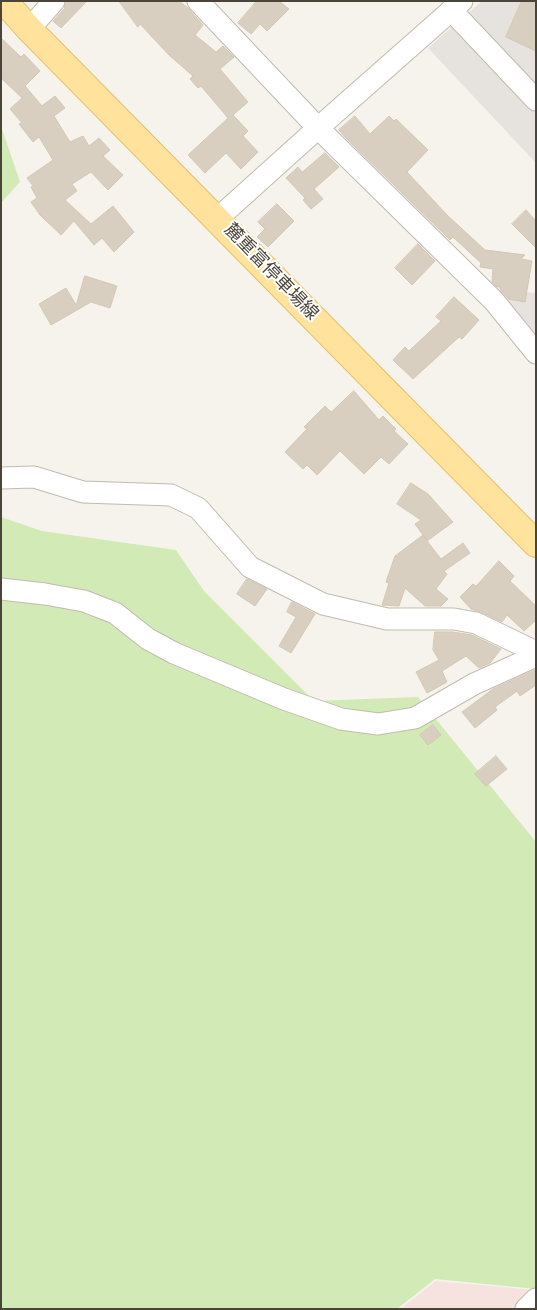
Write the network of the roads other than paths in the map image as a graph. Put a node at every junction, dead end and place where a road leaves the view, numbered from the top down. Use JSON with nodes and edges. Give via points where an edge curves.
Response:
{"nodes":[{"id":1,"x":4,"y":1,"type":"edge"},
{"id":2,"x":54,"y":1,"type":"edge"},
{"id":3,"x":198,"y":1,"type":"edge"},
{"id":4,"x":456,"y":6,"type":"edge"},
{"id":5,"x":29,"y":29,"type":"junction"},
{"id":6,"x":536,"y":100,"type":"edge"},
{"id":7,"x":318,"y":128,"type":"junction"},
{"id":8,"x":218,"y":219,"type":"junction"},
{"id":9,"x":536,"y":353,"type":"edge"},
{"id":10,"x":1,"y":478,"type":"edge"},
{"id":11,"x":536,"y":544,"type":"edge"},
{"id":12,"x":1,"y":589,"type":"edge"},
{"id":13,"x":536,"y":654,"type":"edge"},
{"id":14,"x":536,"y":1299,"type":"edge"},
{"id":15,"x":526,"y":1309,"type":"edge"}],
"edges":[{"from":1,"to":5,"type":"main road","name":"麓重富停車場線"},
{"from":2,"to":5,"type":"street"},
{"from":3,"to":7,"type":"street"},
{"from":4,"to":6,"type":"street"},
{"from":4,"to":7,"type":"street"},
{"from":5,"to":8,"type":"main road","name":"麓重富停車場線"},
{"from":7,"to":8,"type":"street"},
{"from":7,"to":9,"type":"street","via":[[494,301]]},
{"from":8,"to":11,"type":"main road","name":"麓重富停車場線"},
{"from":10,"to":13,"type":"street","via":[[34,477],[83,492],[171,495],[198,508],[250,567],[323,604],[386,619],[454,619],[476,623]]},
{"from":12,"to":13,"type":"street","via":[[84,601],[115,613],[148,639],[174,653],[341,719],[378,724],[415,718]]},
{"from":14,"to":15,"type":"street"}]}
